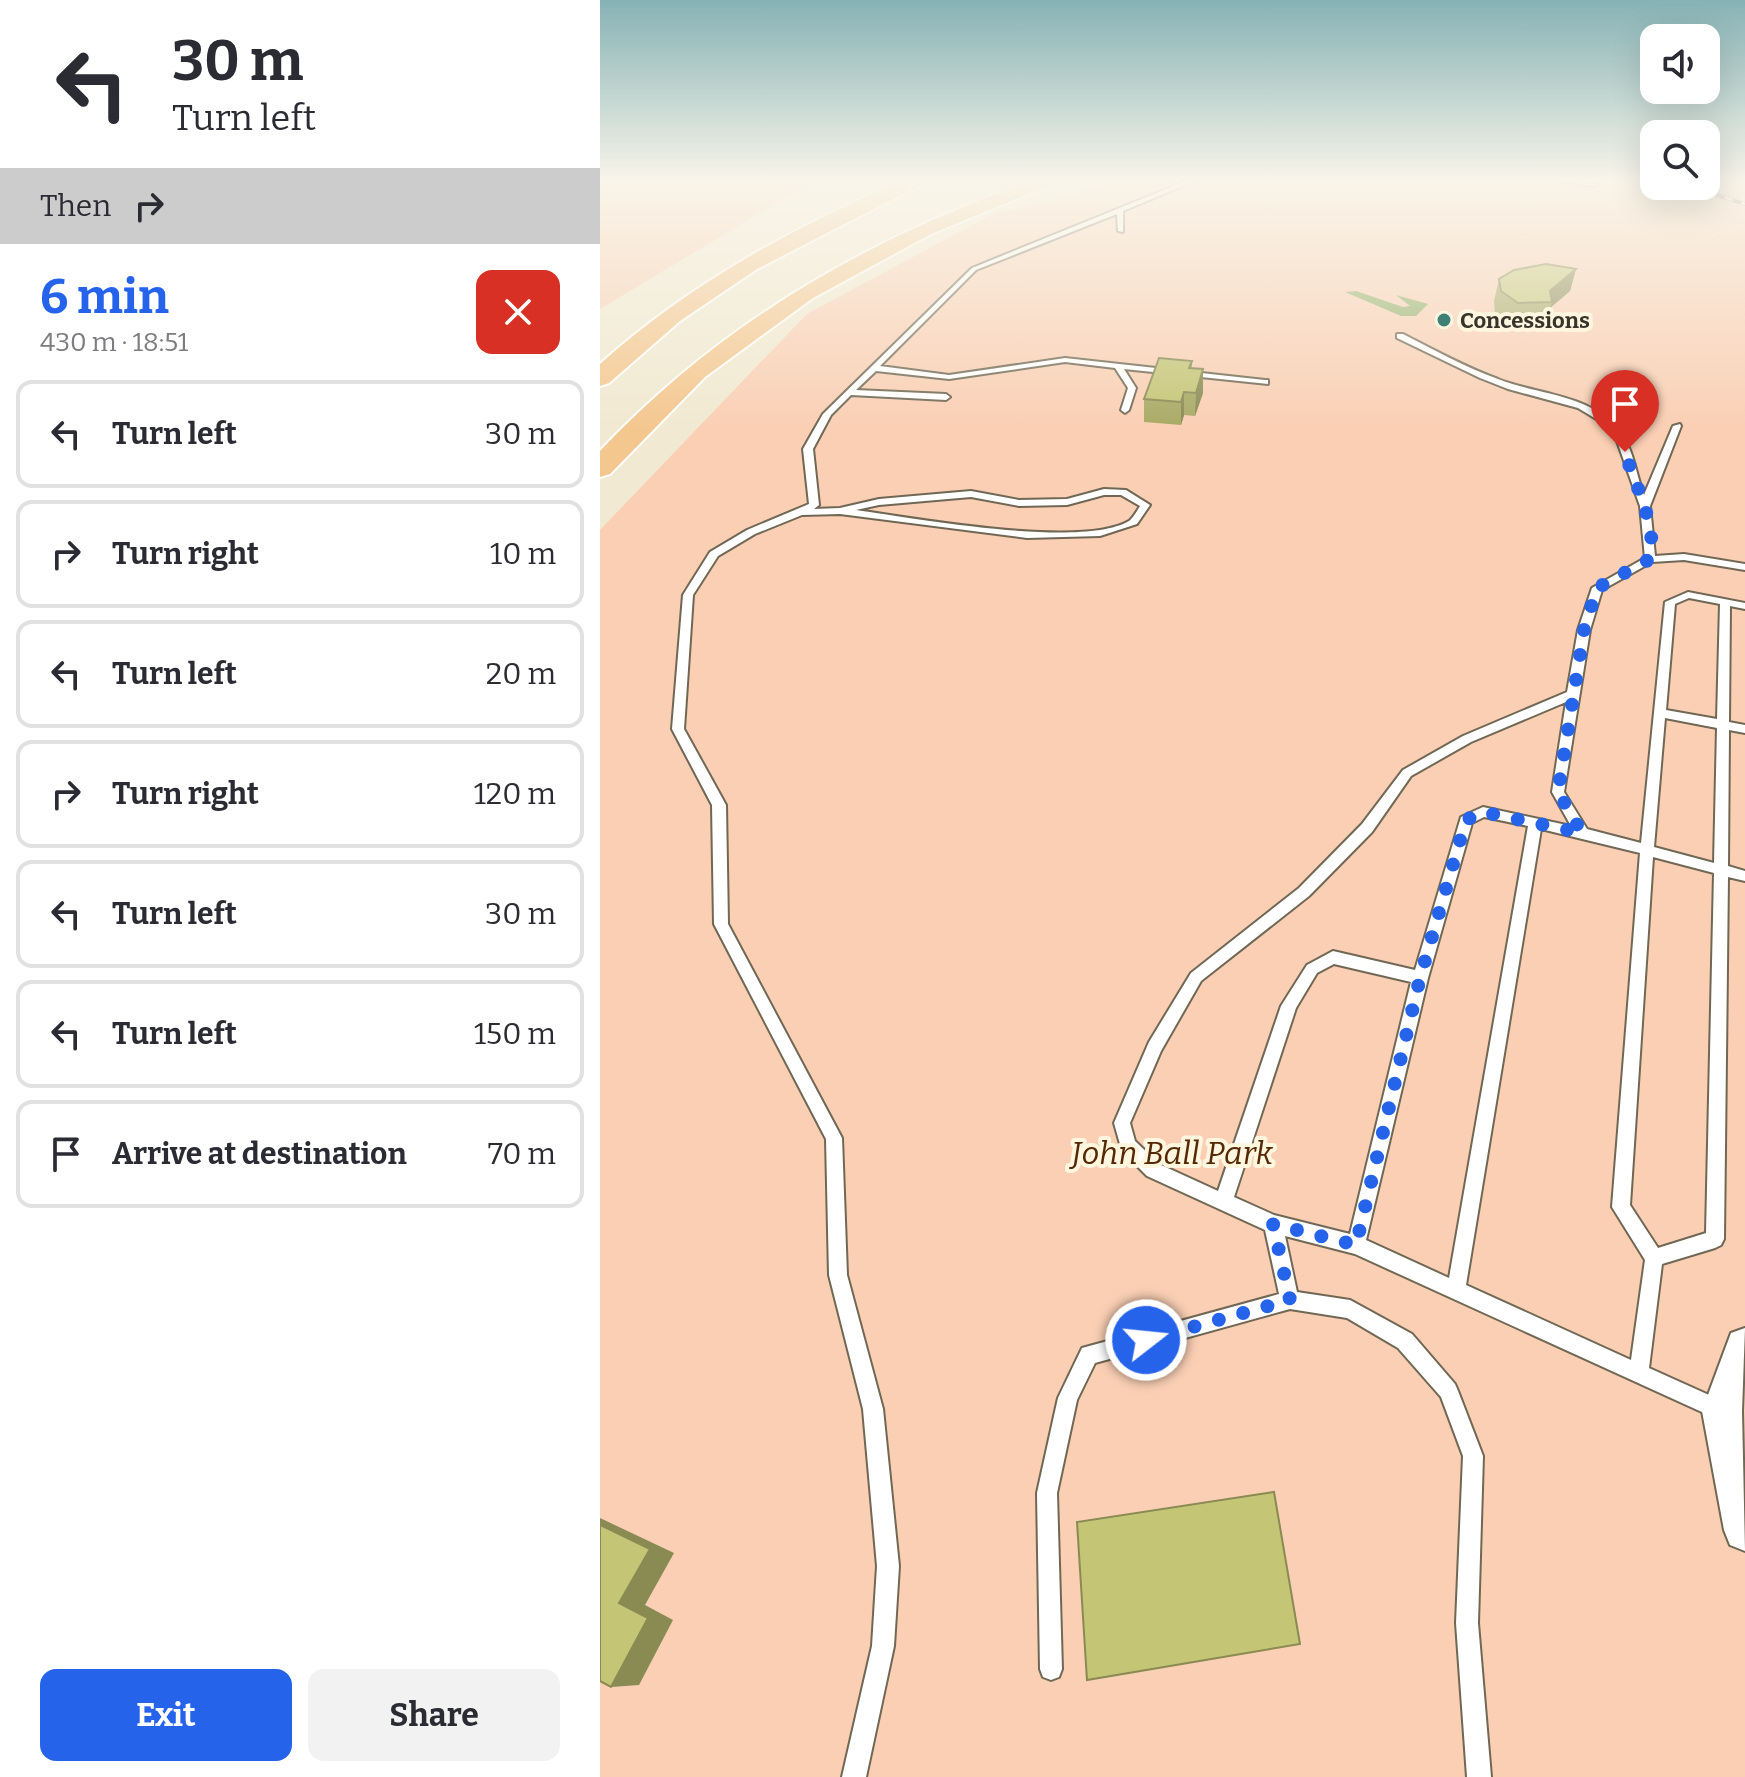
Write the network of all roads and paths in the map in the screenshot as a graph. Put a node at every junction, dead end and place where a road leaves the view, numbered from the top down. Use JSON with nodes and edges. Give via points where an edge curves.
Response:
{"nodes":[{"id":1,"x":751,"y":264,"type":"edge"},
{"id":2,"x":855,"y":264,"type":"edge"},
{"id":3,"x":984,"y":264,"type":"edge"},
{"id":4,"x":1400,"y":336,"type":"dead end"},
{"id":5,"x":874,"y":368,"type":"junction"},
{"id":6,"x":1119,"y":368,"type":"junction"},
{"id":7,"x":600,"y":378,"type":"edge"},
{"id":8,"x":1265,"y":382,"type":"dead end"},
{"id":9,"x":849,"y":392,"type":"junction"},
{"id":10,"x":946,"y":397,"type":"dead end"},
{"id":11,"x":1125,"y":410,"type":"dead end"},
{"id":12,"x":1677,"y":426,"type":"dead end"},
{"id":13,"x":600,"y":468,"type":"edge"},
{"id":14,"x":1645,"y":506,"type":"junction"},
{"id":15,"x":840,"y":511,"type":"junction"},
{"id":16,"x":801,"y":512,"type":"junction"},
{"id":17,"x":1650,"y":559,"type":"junction"},
{"id":18,"x":1745,"y":567,"type":"edge"},
{"id":19,"x":1725,"y":602,"type":"junction"},
{"id":20,"x":1745,"y":606,"type":"edge"},
{"id":21,"x":1573,"y":694,"type":"junction"},
{"id":22,"x":1662,"y":713,"type":"junction"},
{"id":23,"x":1723,"y":724,"type":"junction"},
{"id":24,"x":1745,"y":729,"type":"edge"},
{"id":25,"x":1535,"y":823,"type":"junction"},
{"id":26,"x":1582,"y":833,"type":"junction"},
{"id":27,"x":1647,"y":850,"type":"junction"},
{"id":28,"x":1719,"y":869,"type":"junction"},
{"id":29,"x":1745,"y":876,"type":"edge"},
{"id":30,"x":1420,"y":978,"type":"junction"},
{"id":31,"x":1223,"y":1203,"type":"junction"},
{"id":32,"x":1273,"y":1224,"type":"junction"},
{"id":33,"x":1356,"y":1245,"type":"junction"},
{"id":34,"x":1654,"y":1258,"type":"junction"},
{"id":35,"x":1456,"y":1290,"type":"junction"},
{"id":36,"x":1290,"y":1300,"type":"junction"},
{"id":37,"x":1745,"y":1347,"type":"edge"},
{"id":38,"x":1639,"y":1372,"type":"junction"},
{"id":39,"x":1734,"y":1414,"type":"edge"},
{"id":40,"x":1745,"y":1530,"type":"edge"},
{"id":41,"x":1051,"y":1669,"type":"dead end"},
{"id":42,"x":854,"y":1777,"type":"edge"},
{"id":43,"x":1479,"y":1777,"type":"edge"}],
"edges":[{"from":1,"to":7,"type":"highway","via":[[663,322]]},
{"from":2,"to":13,"type":"highway","via":[[721,350],[672,392]]},
{"from":3,"to":5,"type":"lane"},
{"from":4,"to":14,"type":"lane","via":[[1511,387],[1577,405],[1600,418],[1621,442]]},
{"from":5,"to":6,"type":"lane","via":[[949,377],[1065,360]]},
{"from":5,"to":9,"type":"lane"},
{"from":6,"to":8,"type":"lane"},
{"from":6,"to":11,"type":"lane","via":[[1132,388]]},
{"from":9,"to":10,"type":"lane"},
{"from":9,"to":16,"type":"lane","via":[[827,414],[808,449],[814,505]]},
{"from":12,"to":14,"type":"lane"},
{"from":14,"to":17,"type":"lane"},
{"from":15,"to":15,"type":"lane","via":[[1027,535],[1100,533],[1134,522],[1145,505],[1123,492],[1067,502],[1019,503],[971,494]]},
{"from":15,"to":16,"type":"lane"},
{"from":16,"to":42,"type":"lane","via":[[714,554],[688,595],[678,729],[719,805],[721,924],[834,1138],[838,1275],[873,1409],[888,1566],[883,1646]]},
{"from":17,"to":18,"type":"lane","via":[[1684,557]]},
{"from":17,"to":21,"type":"lane","via":[[1597,588]]},
{"from":19,"to":20,"type":"lane"},
{"from":19,"to":22,"type":"lane","via":[[1688,595],[1670,602]]},
{"from":19,"to":23,"type":"lane"},
{"from":21,"to":26,"type":"lane","via":[[1558,792]]},
{"from":21,"to":31,"type":"lane","via":[[1467,739],[1407,773],[1367,828],[1304,892],[1196,977],[1155,1047],[1122,1123],[1128,1145],[1153,1170]]},
{"from":22,"to":23,"type":"lane"},
{"from":22,"to":27,"type":"lane"},
{"from":23,"to":24,"type":"lane"},
{"from":23,"to":28,"type":"lane"},
{"from":25,"to":26,"type":"lane"},
{"from":25,"to":30,"type":"lane","via":[[1483,812],[1466,820]]},
{"from":25,"to":35,"type":"lane"},
{"from":26,"to":27,"type":"lane"},
{"from":27,"to":28,"type":"lane"},
{"from":27,"to":34,"type":"lane","via":[[1621,1207]]},
{"from":28,"to":29,"type":"lane"},
{"from":28,"to":34,"type":"lane","via":[[1715,1239]]},
{"from":30,"to":31,"type":"lane","via":[[1333,957],[1312,969],[1289,1006]]},
{"from":30,"to":33,"type":"lane"},
{"from":31,"to":32,"type":"lane"},
{"from":32,"to":33,"type":"lane"},
{"from":32,"to":36,"type":"lane"},
{"from":33,"to":35,"type":"lane"},
{"from":34,"to":38,"type":"lane"},
{"from":35,"to":38,"type":"lane"},
{"from":36,"to":41,"type":"lane","via":[[1089,1355],[1068,1398],[1047,1493]]},
{"from":36,"to":43,"type":"lane","via":[[1350,1309],[1405,1341],[1448,1391],[1473,1456],[1467,1623]]},
{"from":37,"to":39,"type":"street"},
{"from":38,"to":39,"type":"lane"},
{"from":39,"to":40,"type":"street"}]}
